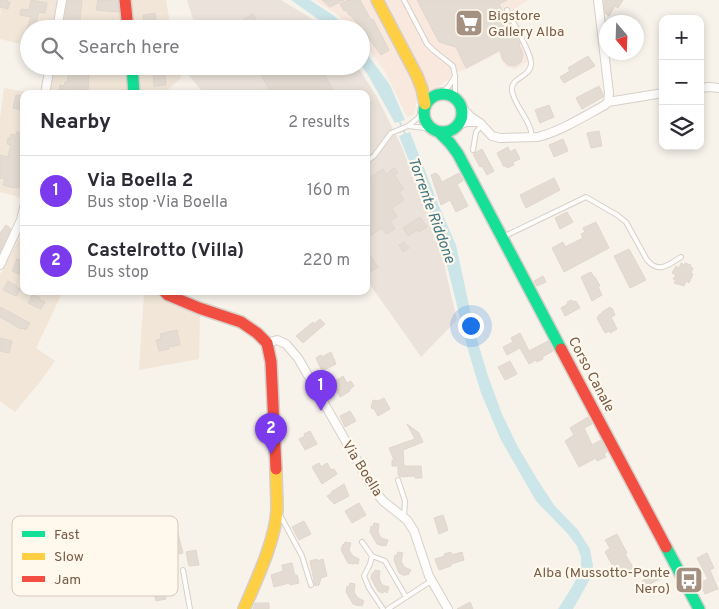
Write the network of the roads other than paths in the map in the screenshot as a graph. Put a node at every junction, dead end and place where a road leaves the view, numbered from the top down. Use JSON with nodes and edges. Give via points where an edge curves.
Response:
{"nodes":[{"id":1,"x":62,"y":0,"type":"edge"},
{"id":2,"x":125,"y":0,"type":"edge"},
{"id":3,"x":377,"y":0,"type":"edge"},
{"id":4,"x":404,"y":0,"type":"edge"},
{"id":5,"x":598,"y":0,"type":"edge"},
{"id":6,"x":507,"y":10,"type":"dead end"},
{"id":7,"x":59,"y":20,"type":"edge"},
{"id":8,"x":127,"y":20,"type":"edge"},
{"id":9,"x":48,"y":75,"type":"edge"},
{"id":10,"x":133,"y":75,"type":"edge"},
{"id":11,"x":417,"y":76,"type":"junction"},
{"id":12,"x":455,"y":76,"type":"junction"},
{"id":13,"x":704,"y":88,"type":"edge"},
{"id":14,"x":719,"y":88,"type":"edge"},
{"id":15,"x":46,"y":90,"type":"edge"},
{"id":16,"x":134,"y":90,"type":"edge"},
{"id":17,"x":440,"y":93,"type":"junction"},
{"id":18,"x":659,"y":95,"type":"edge"},
{"id":19,"x":455,"y":98,"type":"junction"},
{"id":20,"x":608,"y":102,"type":"junction"},
{"id":21,"x":424,"y":107,"type":"junction"},
{"id":22,"x":462,"y":108,"type":"junction"},
{"id":23,"x":481,"y":124,"type":"junction"},
{"id":24,"x":408,"y":126,"type":"junction"},
{"id":25,"x":456,"y":126,"type":"junction"},
{"id":26,"x":436,"y":130,"type":"junction"},
{"id":27,"x":532,"y":137,"type":"junction"},
{"id":28,"x":473,"y":150,"type":"dead end"},
{"id":29,"x":458,"y":154,"type":"junction"},
{"id":30,"x":370,"y":159,"type":"edge"},
{"id":31,"x":20,"y":222,"type":"edge"},
{"id":32,"x":503,"y":237,"type":"junction"},
{"id":33,"x":681,"y":257,"type":"dead end"},
{"id":34,"x":0,"y":265,"type":"edge"},
{"id":35,"x":168,"y":295,"type":"edge"},
{"id":36,"x":267,"y":343,"type":"junction"},
{"id":37,"x":398,"y":480,"type":"dead end"},
{"id":38,"x":277,"y":510,"type":"junction"},
{"id":39,"x":404,"y":517,"type":"junction"},
{"id":40,"x":362,"y":542,"type":"dead end"},
{"id":41,"x":372,"y":556,"type":"junction"},
{"id":42,"x":183,"y":570,"type":"dead end"},
{"id":43,"x":431,"y":581,"type":"junction"},
{"id":44,"x":311,"y":586,"type":"dead end"},
{"id":45,"x":406,"y":597,"type":"junction"},
{"id":46,"x":190,"y":609,"type":"edge"},
{"id":47,"x":244,"y":609,"type":"edge"},
{"id":48,"x":384,"y":609,"type":"edge"},
{"id":49,"x":388,"y":609,"type":"edge"},
{"id":50,"x":448,"y":609,"type":"edge"},
{"id":51,"x":699,"y":609,"type":"edge"}],
"edges":[{"from":1,"to":7,"type":"street"},
{"from":2,"to":8,"type":"main road"},
{"from":3,"to":11,"type":"main road","name":"Corso Canale"},
{"from":4,"to":12,"type":"lane","via":[[427,44],[453,66]]},
{"from":5,"to":20,"type":"street"},
{"from":6,"to":27,"type":"lane","via":[[531,58],[530,70],[512,88],[532,130]]},
{"from":9,"to":15,"type":"street"},
{"from":10,"to":16,"type":"main road"},
{"from":11,"to":17,"type":"main road","name":"Corso Canale","via":[[430,90]]},
{"from":11,"to":21,"type":"main road","name":"Corso Canale"},
{"from":12,"to":17,"type":"lane"},
{"from":12,"to":19,"type":"lane"},
{"from":13,"to":14,"type":"street"},
{"from":17,"to":19,"type":"main road","name":"Corso Canale"},
{"from":17,"to":21,"type":"main road"},
{"from":18,"to":20,"type":"street"},
{"from":19,"to":22,"type":"main road"},
{"from":20,"to":27,"type":"street","via":[[568,125],[543,136]]},
{"from":21,"to":24,"type":"lane"},
{"from":21,"to":26,"type":"main road","name":"Corso Canale","via":[[425,120]]},
{"from":22,"to":23,"type":"street"},
{"from":22,"to":25,"type":"main road","name":"Corso Canale","via":[[461,120]]},
{"from":23,"to":25,"type":"street","via":[[467,122]]},
{"from":23,"to":27,"type":"street","via":[[498,138]]},
{"from":23,"to":28,"type":"lane"},
{"from":24,"to":26,"type":"lane"},
{"from":24,"to":30,"type":"lane","via":[[391,133]]},
{"from":25,"to":26,"type":"main road","via":[[450,131]]},
{"from":25,"to":29,"type":"main road","name":"Corso Canale"},
{"from":26,"to":29,"type":"main road","name":"Corso Canale"},
{"from":29,"to":32,"type":"main road","name":"Corso Canale"},
{"from":31,"to":34,"type":"street"},
{"from":32,"to":33,"type":"lane","via":[[586,197],[626,222],[652,266],[663,268]]},
{"from":32,"to":51,"type":"main road","name":"Corso Canale"},
{"from":35,"to":36,"type":"main road","via":[[241,322]]},
{"from":36,"to":38,"type":"main road","via":[[273,392]]},
{"from":36,"to":39,"type":"street","name":"Via Boella","via":[[277,340],[286,344],[298,358],[374,490]]},
{"from":37,"to":39,"type":"lane","via":[[405,501]]},
{"from":38,"to":44,"type":"lane","via":[[302,556]]},
{"from":38,"to":47,"type":"main road","via":[[270,543]]},
{"from":39,"to":43,"type":"street","name":"Via Boella","via":[[414,531]]},
{"from":40,"to":41,"type":"lane"},
{"from":41,"to":45,"type":"lane","via":[[385,561]]},
{"from":41,"to":48,"type":"lane","via":[[364,576]]},
{"from":42,"to":46,"type":"lane"},
{"from":43,"to":45,"type":"lane"},
{"from":43,"to":50,"type":"street","name":"Via Boella"},
{"from":45,"to":49,"type":"lane"}]}
